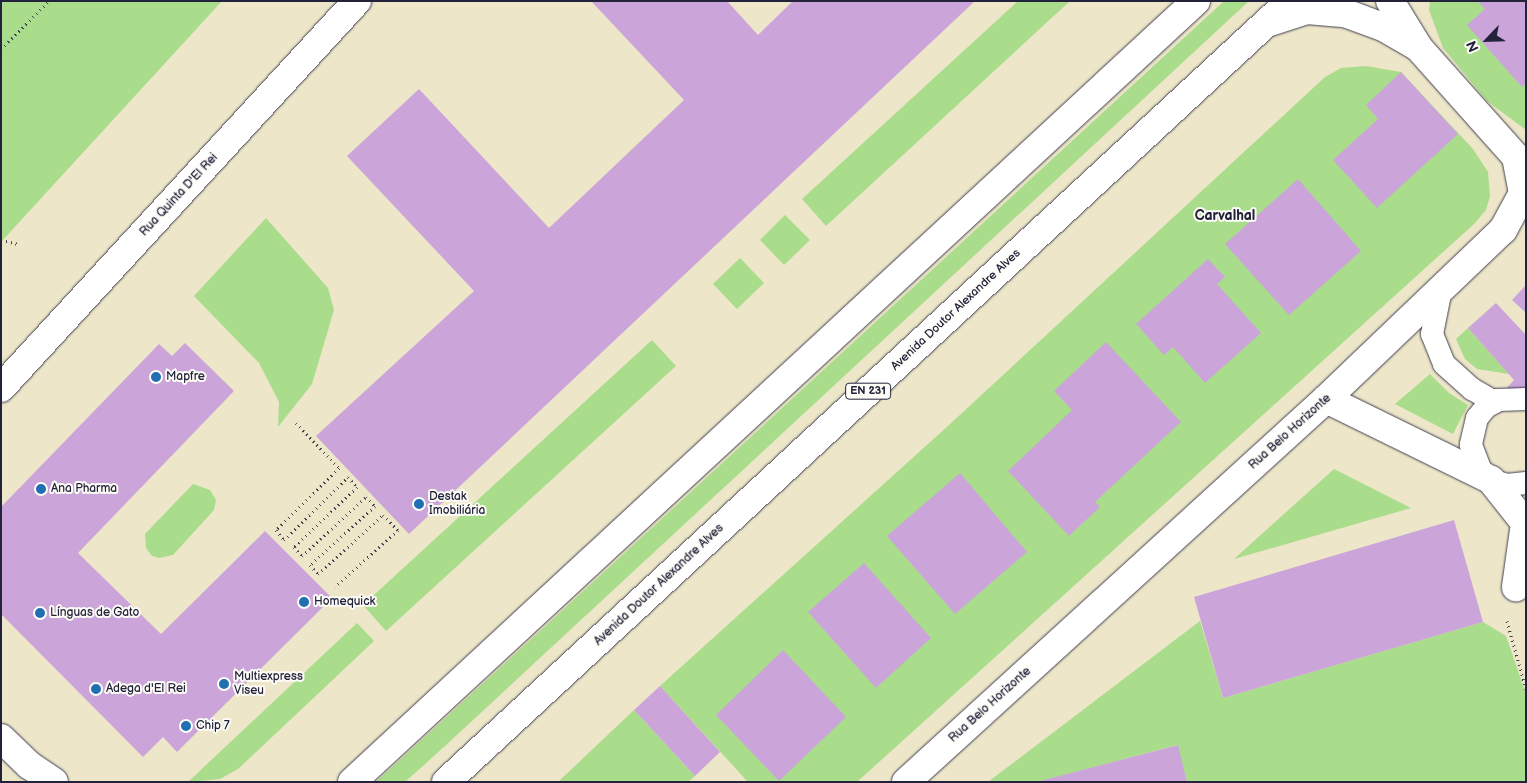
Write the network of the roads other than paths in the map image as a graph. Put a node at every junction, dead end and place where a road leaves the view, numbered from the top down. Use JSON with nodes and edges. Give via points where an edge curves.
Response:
{"nodes":[{"id":1,"x":357,"y":1,"type":"edge"},
{"id":2,"x":1196,"y":1,"type":"edge"},
{"id":3,"x":1290,"y":1,"type":"edge"},
{"id":4,"x":1390,"y":1,"type":"edge"},
{"id":5,"x":1267,"y":23,"type":"junction"},
{"id":6,"x":1419,"y":48,"type":"junction"},
{"id":7,"x":1524,"y":193,"type":"edge"},
{"id":8,"x":1441,"y":289,"type":"junction"},
{"id":9,"x":1,"y":388,"type":"edge"},
{"id":10,"x":1526,"y":399,"type":"edge"},
{"id":11,"x":1326,"y":400,"type":"junction"},
{"id":12,"x":1499,"y":400,"type":"junction"},
{"id":13,"x":1494,"y":483,"type":"junction"},
{"id":14,"x":1526,"y":483,"type":"edge"},
{"id":15,"x":1526,"y":499,"type":"edge"},
{"id":16,"x":1516,"y":587,"type":"road end"},
{"id":17,"x":1,"y":738,"type":"edge"},
{"id":18,"x":34,"y":773,"type":"edge"},
{"id":19,"x":54,"y":782,"type":"edge"},
{"id":20,"x":352,"y":782,"type":"edge"},
{"id":21,"x":446,"y":782,"type":"edge"},
{"id":22,"x":906,"y":782,"type":"edge"}],
"edges":[{"from":1,"to":9,"type":"main road","name":"Rua Quinta D'El Rei"},
{"from":2,"to":20,"type":"main road"},
{"from":3,"to":5,"type":"main road","name":"Avenida Doutor Alexandre Alves","number":"EN 231"},
{"from":4,"to":6,"type":"main road","name":"Rua Belo Horizonte"},
{"from":5,"to":6,"type":"main road","name":"Rua Belo Horizonte","via":[[1307,10],[1345,13],[1383,27]]},
{"from":5,"to":21,"type":"main road","name":"Avenida Doutor Alexandre Alves","number":"EN 231"},
{"from":6,"to":7,"type":"main road","name":"Rua Belo Horizonte","via":[[1516,157]]},
{"from":7,"to":8,"type":"main road","name":"Rua Belo Horizonte","via":[[1503,230]]},
{"from":8,"to":11,"type":"main road","name":"Rua Belo Horizonte"},
{"from":8,"to":12,"type":"lane","via":[[1432,334],[1444,364],[1472,389],[1491,400]]},
{"from":10,"to":12,"type":"lane"},
{"from":11,"to":13,"type":"main road"},
{"from":11,"to":22,"type":"main road","name":"Rua Belo Horizonte"},
{"from":12,"to":13,"type":"lane","via":[[1486,407],[1477,418],[1470,445],[1480,469]]},
{"from":13,"to":14,"type":"lane"},
{"from":13,"to":15,"type":"lane","via":[[1510,496]]},
{"from":13,"to":16,"type":"main road","via":[[1525,523]]},
{"from":17,"to":18,"type":"main road"},
{"from":18,"to":19,"type":"main road"}]}
